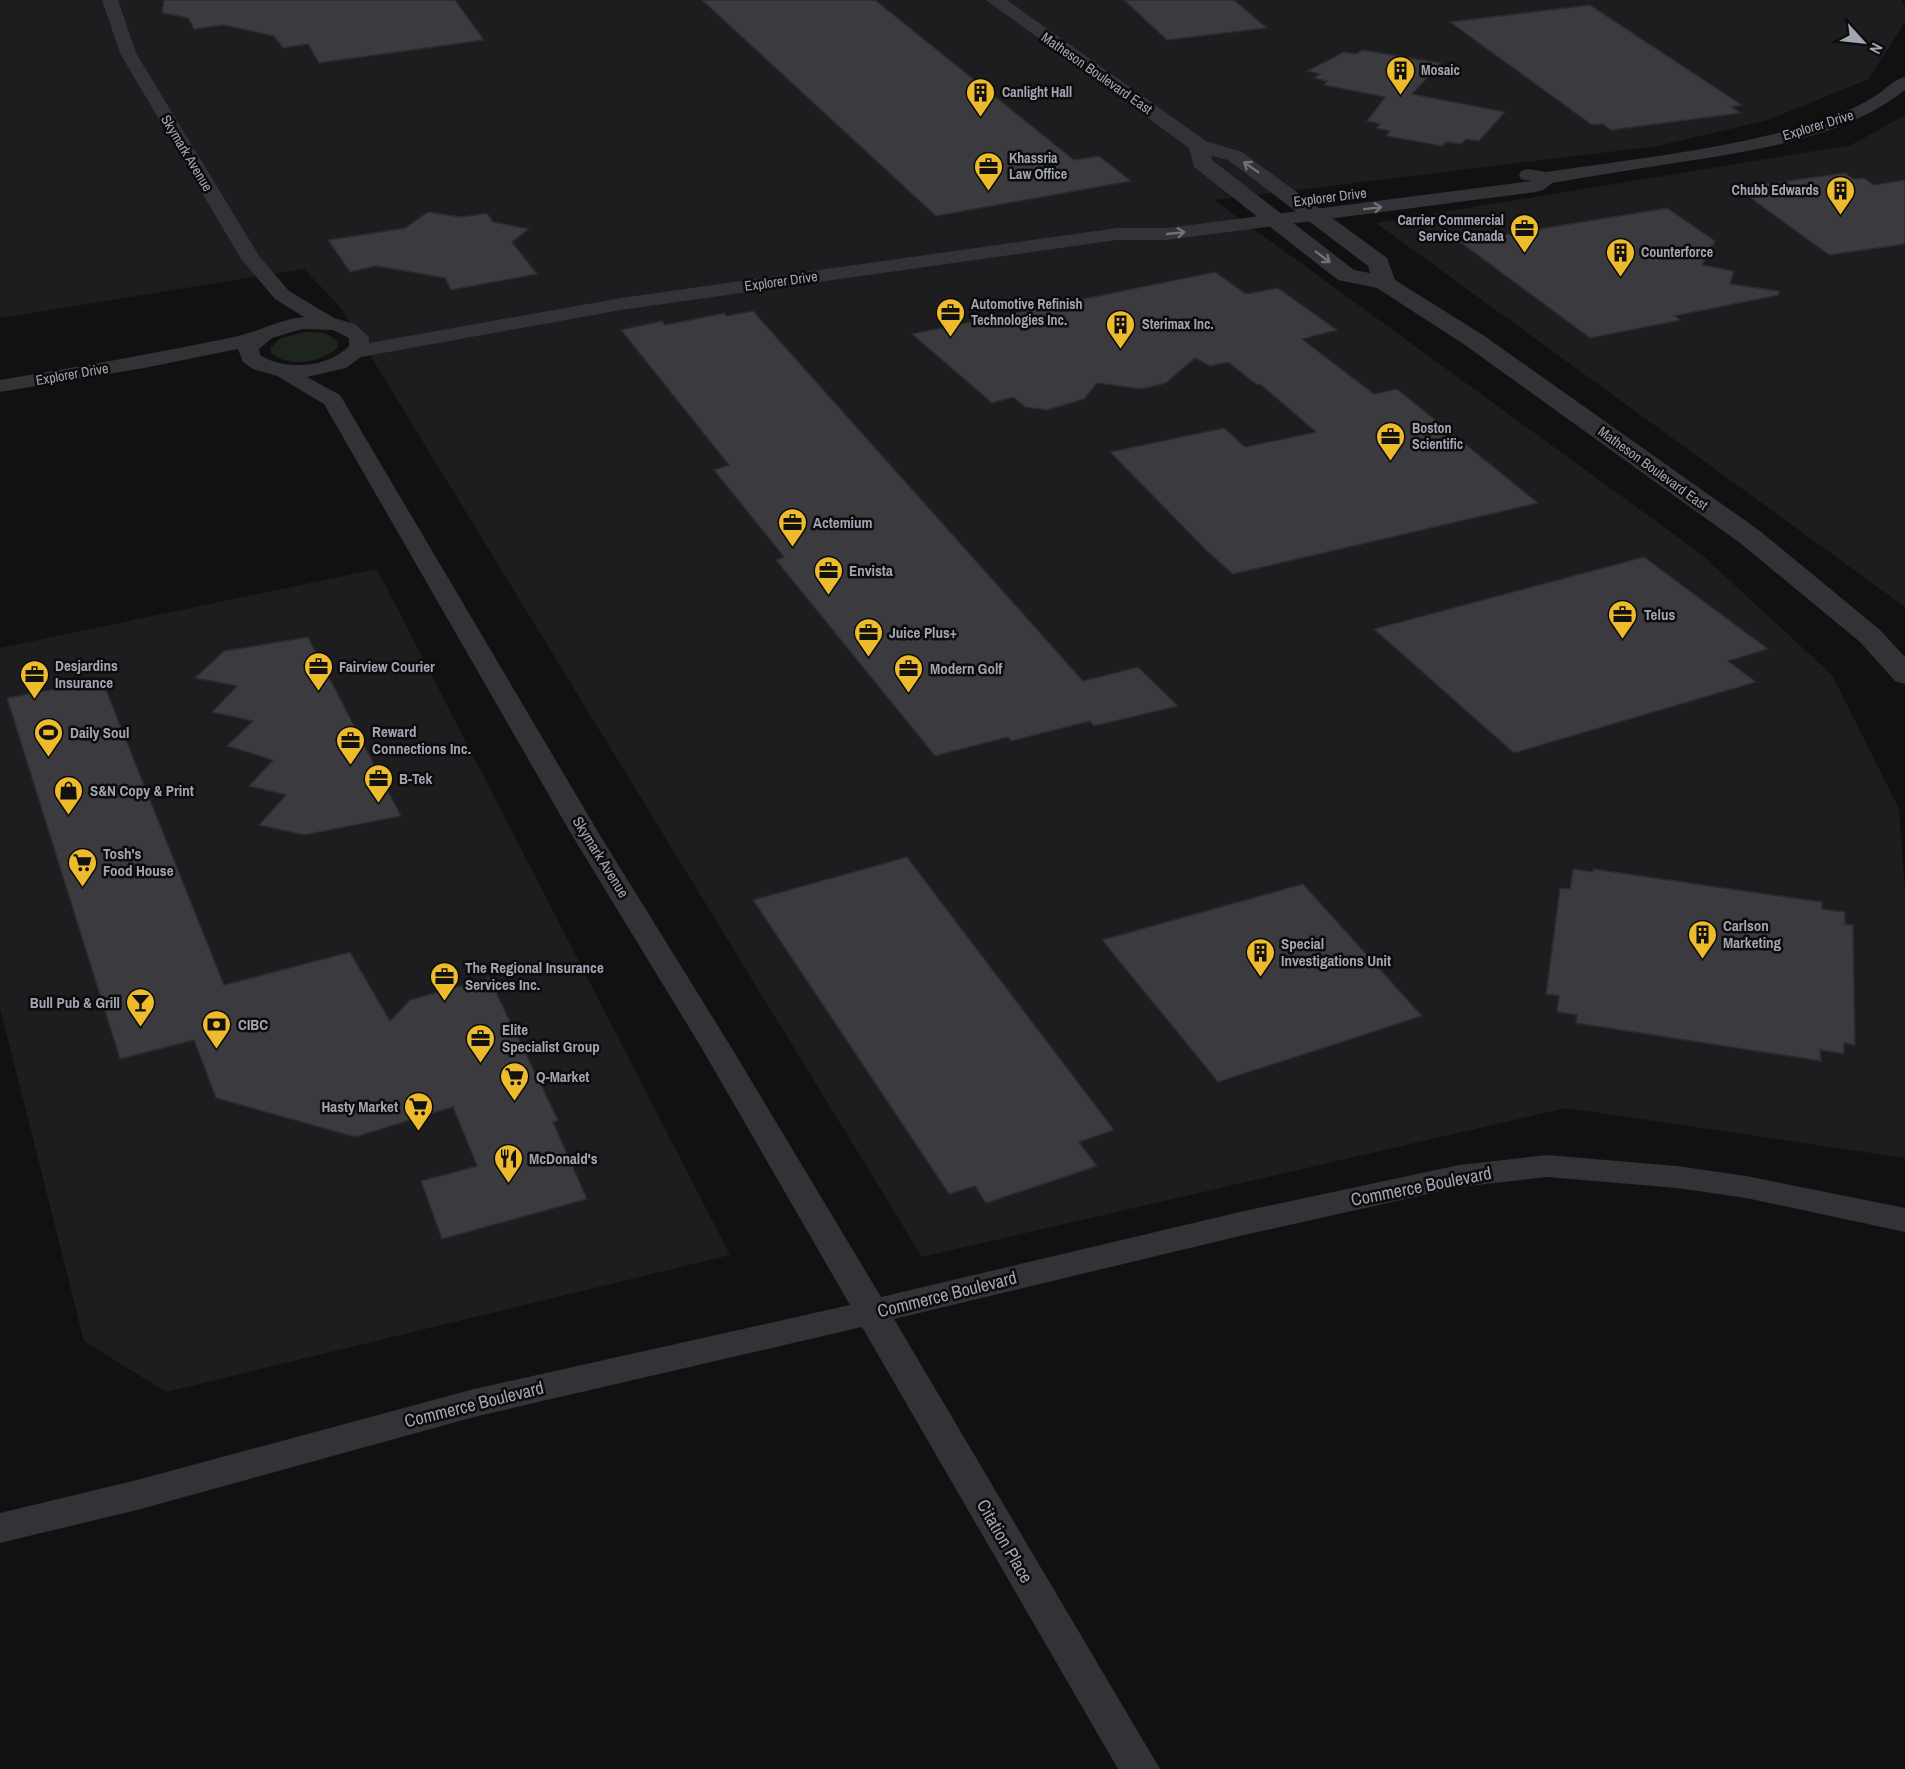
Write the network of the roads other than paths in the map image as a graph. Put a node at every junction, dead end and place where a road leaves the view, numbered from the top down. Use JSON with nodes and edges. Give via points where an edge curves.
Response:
{"nodes":[{"id":1,"x":110,"y":0,"type":"edge"},
{"id":2,"x":995,"y":0,"type":"edge"},
{"id":3,"x":1905,"y":82,"type":"edge"},
{"id":4,"x":1199,"y":146,"type":"junction"},
{"id":5,"x":1306,"y":208,"type":"junction"},
{"id":6,"x":1269,"y":213,"type":"junction"},
{"id":7,"x":1384,"y":283,"type":"junction"},
{"id":8,"x":282,"y":295,"type":"junction"},
{"id":9,"x":338,"y":326,"type":"junction"},
{"id":10,"x":265,"y":334,"type":"junction"},
{"id":11,"x":446,"y":334,"type":"junction"},
{"id":12,"x":349,"y":357,"type":"junction"},
{"id":13,"x":144,"y":362,"type":"junction"},
{"id":14,"x":258,"y":364,"type":"junction"},
{"id":15,"x":284,"y":371,"type":"junction"},
{"id":16,"x":0,"y":386,"type":"edge"},
{"id":17,"x":332,"y":400,"type":"junction"},
{"id":18,"x":1905,"y":675,"type":"edge"},
{"id":19,"x":1905,"y":1220,"type":"edge"},
{"id":20,"x":872,"y":1312,"type":"junction"},
{"id":21,"x":0,"y":1528,"type":"edge"},
{"id":22,"x":1140,"y":1769,"type":"edge"}],
"edges":[{"from":1,"to":8,"type":"street","name":"Skymark Avenue","via":[[128,53],[251,260]]},
{"from":2,"to":4,"type":"street","name":"Matheson Boulevard East"},
{"from":3,"to":5,"type":"street","name":"Explorer Drive","via":[[1864,110],[1745,146],[1546,178],[1536,186]]},
{"from":5,"to":4,"type":"street","name":"Matheson Boulevard East","one_way":true,"via":[[1235,156]]},
{"from":4,"to":6,"type":"street","name":"Matheson Boulevard East","via":[[1202,162]]},
{"from":5,"to":6,"type":"street","name":"Explorer Drive"},
{"from":5,"to":7,"type":"street","name":"Matheson Boulevard East","via":[[1379,263]]},
{"from":6,"to":7,"type":"street","name":"Matheson Boulevard East","one_way":true,"via":[[1346,275]]},
{"from":6,"to":11,"type":"street","name":"Explorer Drive","via":[[1167,234],[1117,234],[758,284]]},
{"from":7,"to":18,"type":"street","name":"Matheson Boulevard East","via":[[1474,340],[1750,537],[1870,636]]},
{"from":8,"to":9,"type":"street","name":"Skymark Avenue"},
{"from":8,"to":10,"type":"street"},
{"from":9,"to":10,"type":"street","name":"Explorer Drive","via":[[302,323]]},
{"from":9,"to":11,"type":"street","name":"Explorer Drive"},
{"from":9,"to":12,"type":"street","via":[[359,337],[359,347]]},
{"from":10,"to":13,"type":"street","name":"Explorer Drive"},
{"from":10,"to":14,"type":"street","via":[[248,349]]},
{"from":11,"to":12,"type":"street","name":"Explorer Drive"},
{"from":12,"to":15,"type":"street","name":"Explorer Drive","via":[[313,370]]},
{"from":12,"to":17,"type":"street","via":[[334,379]]},
{"from":13,"to":14,"type":"street","name":"Explorer Drive"},
{"from":13,"to":16,"type":"street","name":"Explorer Drive"},
{"from":14,"to":15,"type":"street","name":"Explorer Drive"},
{"from":15,"to":17,"type":"street"},
{"from":17,"to":20,"type":"street","name":"Skymark Avenue","via":[[581,827]]},
{"from":19,"to":20,"type":"street","name":"Commerce Boulevard","via":[[1746,1187],[1677,1177],[1535,1166],[1459,1176],[1245,1223]]},
{"from":20,"to":21,"type":"street","name":"Commerce Boulevard","via":[[474,1403],[137,1495]]},
{"from":20,"to":22,"type":"street","name":"Citation Place"}]}
